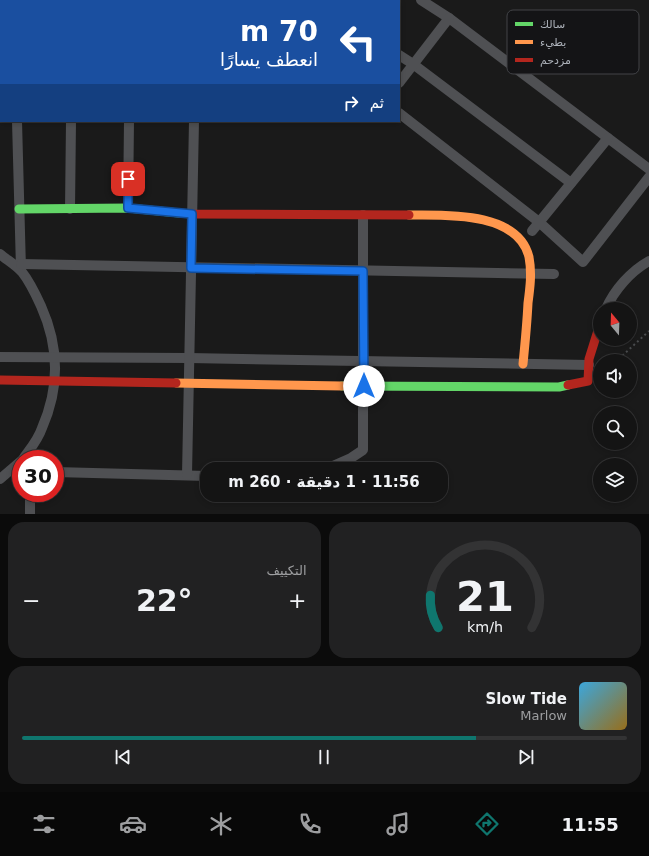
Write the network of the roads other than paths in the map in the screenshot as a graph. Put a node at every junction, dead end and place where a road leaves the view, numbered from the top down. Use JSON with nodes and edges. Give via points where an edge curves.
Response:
{"nodes":[{"id":1,"x":421,"y":0,"type":"edge"},
{"id":2,"x":450,"y":18,"type":"junction"},
{"id":3,"x":400,"y":56,"type":"edge"},
{"id":4,"x":507,"y":61,"type":"edge"},
{"id":5,"x":413,"y":64,"type":"junction"},
{"id":6,"x":524,"y":74,"type":"edge"},
{"id":7,"x":400,"y":82,"type":"edge"},
{"id":8,"x":400,"y":114,"type":"edge"},
{"id":9,"x":17,"y":122,"type":"edge"},
{"id":10,"x":71,"y":122,"type":"edge"},
{"id":11,"x":129,"y":122,"type":"edge"},
{"id":12,"x":194,"y":122,"type":"edge"},
{"id":13,"x":608,"y":138,"type":"junction"},
{"id":14,"x":649,"y":170,"type":"edge"},
{"id":15,"x":649,"y":177,"type":"edge"},
{"id":16,"x":571,"y":183,"type":"junction"},
{"id":17,"x":128,"y":208,"type":"junction"},
{"id":18,"x":19,"y":209,"type":"junction"},
{"id":19,"x":70,"y":210,"type":"junction"},
{"id":20,"x":192,"y":214,"type":"junction"},
{"id":21,"x":363,"y":215,"type":"junction"},
{"id":22,"x":539,"y":222,"type":"junction"},
{"id":23,"x":532,"y":231,"type":"dead end"},
{"id":24,"x":0,"y":254,"type":"edge"},
{"id":25,"x":649,"y":261,"type":"edge"},
{"id":26,"x":21,"y":267,"type":"junction"},
{"id":27,"x":191,"y":268,"type":"junction"},
{"id":28,"x":363,"y":271,"type":"junction"},
{"id":29,"x":530,"y":274,"type":"junction"},
{"id":30,"x":554,"y":274,"type":"dead end"},
{"id":31,"x":609,"y":302,"type":"edge"},
{"id":32,"x":593,"y":346,"type":"edge"},
{"id":33,"x":0,"y":357,"type":"edge"},
{"id":34,"x":56,"y":357,"type":"junction"},
{"id":35,"x":189,"y":358,"type":"junction"},
{"id":36,"x":364,"y":362,"type":"junction"},
{"id":37,"x":523,"y":364,"type":"junction"},
{"id":38,"x":589,"y":365,"type":"junction"},
{"id":39,"x":0,"y":380,"type":"edge"},
{"id":40,"x":55,"y":380,"type":"junction"},
{"id":41,"x":189,"y":383,"type":"junction"},
{"id":42,"x":364,"y":386,"type":"junction"},
{"id":43,"x":30,"y":450,"type":"edge"},
{"id":44,"x":342,"y":462,"type":"edge"},
{"id":45,"x":12,"y":469,"type":"edge"},
{"id":46,"x":64,"y":472,"type":"edge"},
{"id":47,"x":187,"y":475,"type":"junction"},
{"id":48,"x":200,"y":476,"type":"edge"},
{"id":49,"x":0,"y":479,"type":"edge"},
{"id":50,"x":30,"y":502,"type":"edge"},
{"id":51,"x":30,"y":514,"type":"edge"}],
"edges":[{"from":1,"to":2,"type":"street"},
{"from":2,"to":4,"type":"street"},
{"from":2,"to":5,"type":"street"},
{"from":3,"to":5,"type":"street"},
{"from":5,"to":7,"type":"street"},
{"from":5,"to":16,"type":"street"},
{"from":6,"to":13,"type":"street"},
{"from":8,"to":22,"type":"street"},
{"from":9,"to":18,"type":"street"},
{"from":10,"to":19,"type":"street"},
{"from":11,"to":17,"type":"street"},
{"from":12,"to":20,"type":"street"},
{"from":13,"to":14,"type":"street"},
{"from":13,"to":16,"type":"street"},
{"from":15,"to":22,"type":"street","via":[[582,262]]},
{"from":16,"to":22,"type":"street"},
{"from":17,"to":19,"type":"street"},
{"from":17,"to":20,"type":"street"},
{"from":18,"to":19,"type":"street"},
{"from":18,"to":26,"type":"street"},
{"from":20,"to":21,"type":"street"},
{"from":20,"to":27,"type":"street"},
{"from":21,"to":28,"type":"street"},
{"from":21,"to":29,"type":"street","via":[[446,215],[501,224],[518,237],[526,250]]},
{"from":22,"to":23,"type":"street"},
{"from":24,"to":26,"type":"street"},
{"from":25,"to":31,"type":"street","via":[[640,266]]},
{"from":26,"to":27,"type":"street"},
{"from":26,"to":34,"type":"street","via":[[48,322]]},
{"from":27,"to":28,"type":"street"},
{"from":27,"to":35,"type":"street"},
{"from":28,"to":29,"type":"street"},
{"from":28,"to":36,"type":"street"},
{"from":29,"to":30,"type":"street"},
{"from":29,"to":37,"type":"street"},
{"from":32,"to":38,"type":"street"},
{"from":33,"to":34,"type":"street"},
{"from":34,"to":35,"type":"street"},
{"from":34,"to":40,"type":"street"},
{"from":35,"to":36,"type":"street"},
{"from":35,"to":41,"type":"street"},
{"from":36,"to":37,"type":"street"},
{"from":36,"to":42,"type":"street"},
{"from":37,"to":38,"type":"street"},
{"from":38,"to":42,"type":"street","via":[[588,381],[560,387]]},
{"from":39,"to":40,"type":"street"},
{"from":40,"to":41,"type":"street"},
{"from":40,"to":43,"type":"street","via":[[50,409]]},
{"from":41,"to":42,"type":"street"},
{"from":41,"to":47,"type":"street"},
{"from":42,"to":44,"type":"street","via":[[363,450]]},
{"from":45,"to":49,"type":"street"},
{"from":46,"to":47,"type":"street"},
{"from":47,"to":48,"type":"street"},
{"from":50,"to":51,"type":"street"}]}
